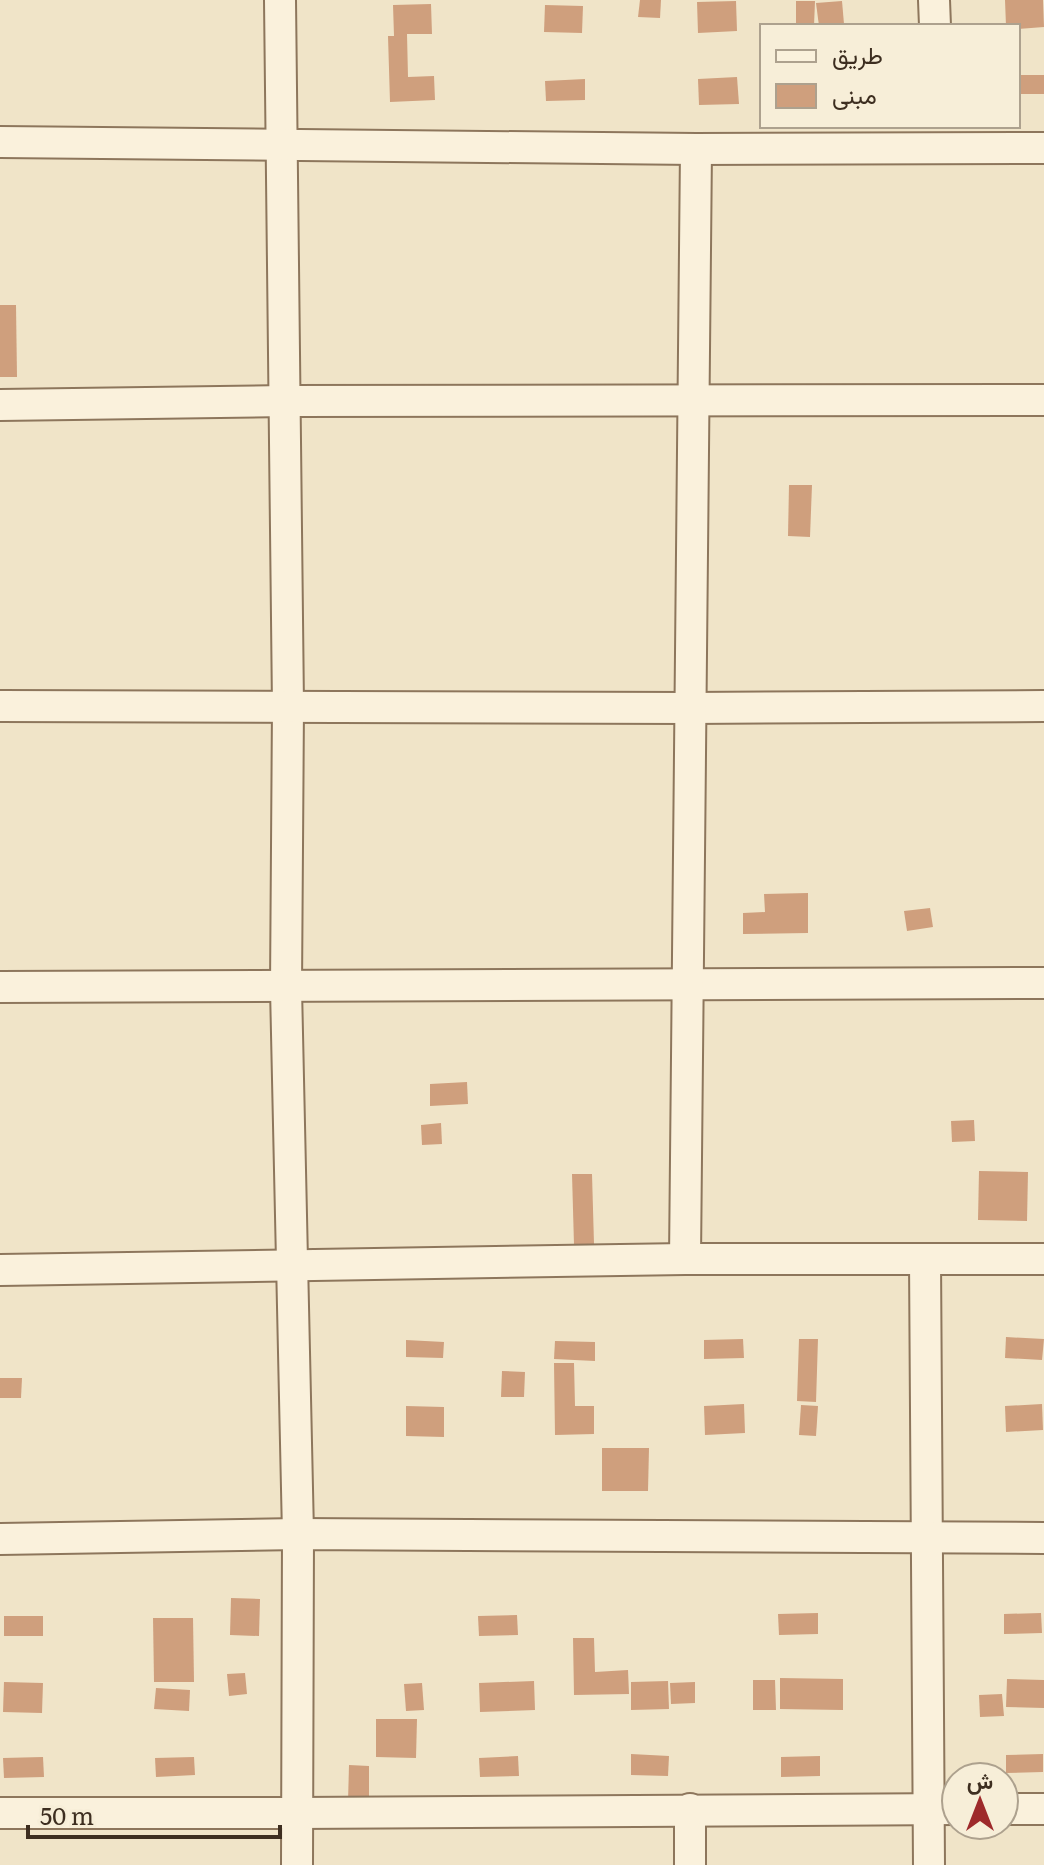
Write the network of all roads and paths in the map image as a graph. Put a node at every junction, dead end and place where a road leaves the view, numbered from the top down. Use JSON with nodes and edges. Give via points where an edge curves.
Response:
{"nodes":[{"id":1,"x":280,"y":0,"type":"edge"},
{"id":2,"x":934,"y":0,"type":"edge"},
{"id":3,"x":935,"y":24,"type":"edge"},
{"id":4,"x":936,"y":137,"type":"edge"},
{"id":5,"x":0,"y":142,"type":"edge"},
{"id":6,"x":281,"y":143,"type":"junction"},
{"id":7,"x":1044,"y":148,"type":"edge"},
{"id":8,"x":696,"y":149,"type":"junction"},
{"id":9,"x":1044,"y":400,"type":"edge"},
{"id":10,"x":285,"y":401,"type":"junction"},
{"id":11,"x":693,"y":401,"type":"junction"},
{"id":12,"x":0,"y":405,"type":"edge"},
{"id":13,"x":0,"y":706,"type":"edge"},
{"id":14,"x":288,"y":706,"type":"junction"},
{"id":15,"x":1044,"y":706,"type":"edge"},
{"id":16,"x":690,"y":708,"type":"junction"},
{"id":17,"x":1044,"y":983,"type":"edge"},
{"id":18,"x":688,"y":984,"type":"junction"},
{"id":19,"x":0,"y":987,"type":"edge"},
{"id":20,"x":286,"y":988,"type":"junction"},
{"id":21,"x":685,"y":1259,"type":"junction"},
{"id":22,"x":925,"y":1259,"type":"junction"},
{"id":23,"x":1044,"y":1259,"type":"edge"},
{"id":24,"x":293,"y":1266,"type":"junction"},
{"id":25,"x":0,"y":1270,"type":"edge"},
{"id":26,"x":298,"y":1534,"type":"junction"},
{"id":27,"x":927,"y":1538,"type":"junction"},
{"id":28,"x":1044,"y":1538,"type":"edge"},
{"id":29,"x":0,"y":1539,"type":"edge"},
{"id":30,"x":940,"y":1773,"type":"edge"},
{"id":31,"x":690,"y":1809,"type":"junction"},
{"id":32,"x":940,"y":1809,"type":"edge"},
{"id":33,"x":1020,"y":1809,"type":"edge"},
{"id":34,"x":1044,"y":1809,"type":"edge"},
{"id":35,"x":0,"y":1813,"type":"edge"},
{"id":36,"x":297,"y":1813,"type":"junction"},
{"id":37,"x":940,"y":1818,"type":"edge"},
{"id":38,"x":297,"y":1865,"type":"edge"},
{"id":39,"x":690,"y":1865,"type":"edge"},
{"id":40,"x":929,"y":1865,"type":"edge"}],
"edges":[{"from":1,"to":6,"type":"street"},
{"from":2,"to":3,"type":"street"},
{"from":4,"to":7,"type":"street"},
{"from":4,"to":8,"type":"street"},
{"from":5,"to":6,"type":"street"},
{"from":6,"to":8,"type":"street"},
{"from":6,"to":10,"type":"street"},
{"from":8,"to":11,"type":"street"},
{"from":9,"to":11,"type":"street"},
{"from":10,"to":11,"type":"street"},
{"from":10,"to":12,"type":"street"},
{"from":10,"to":14,"type":"street"},
{"from":11,"to":16,"type":"street"},
{"from":13,"to":14,"type":"street"},
{"from":14,"to":16,"type":"street"},
{"from":14,"to":20,"type":"street"},
{"from":15,"to":16,"type":"street"},
{"from":16,"to":18,"type":"street"},
{"from":17,"to":18,"type":"street"},
{"from":18,"to":20,"type":"street"},
{"from":18,"to":21,"type":"street"},
{"from":19,"to":20,"type":"street"},
{"from":20,"to":24,"type":"street"},
{"from":21,"to":22,"type":"street"},
{"from":21,"to":24,"type":"street"},
{"from":22,"to":23,"type":"street"},
{"from":22,"to":27,"type":"street"},
{"from":24,"to":25,"type":"street"},
{"from":24,"to":26,"type":"street"},
{"from":26,"to":27,"type":"street"},
{"from":26,"to":29,"type":"street"},
{"from":26,"to":36,"type":"street"},
{"from":27,"to":28,"type":"street"},
{"from":27,"to":30,"type":"street"},
{"from":31,"to":32,"type":"street"},
{"from":31,"to":36,"type":"street"},
{"from":31,"to":39,"type":"street"},
{"from":33,"to":34,"type":"street"},
{"from":35,"to":36,"type":"street"},
{"from":36,"to":38,"type":"street"},
{"from":37,"to":40,"type":"street"}]}
